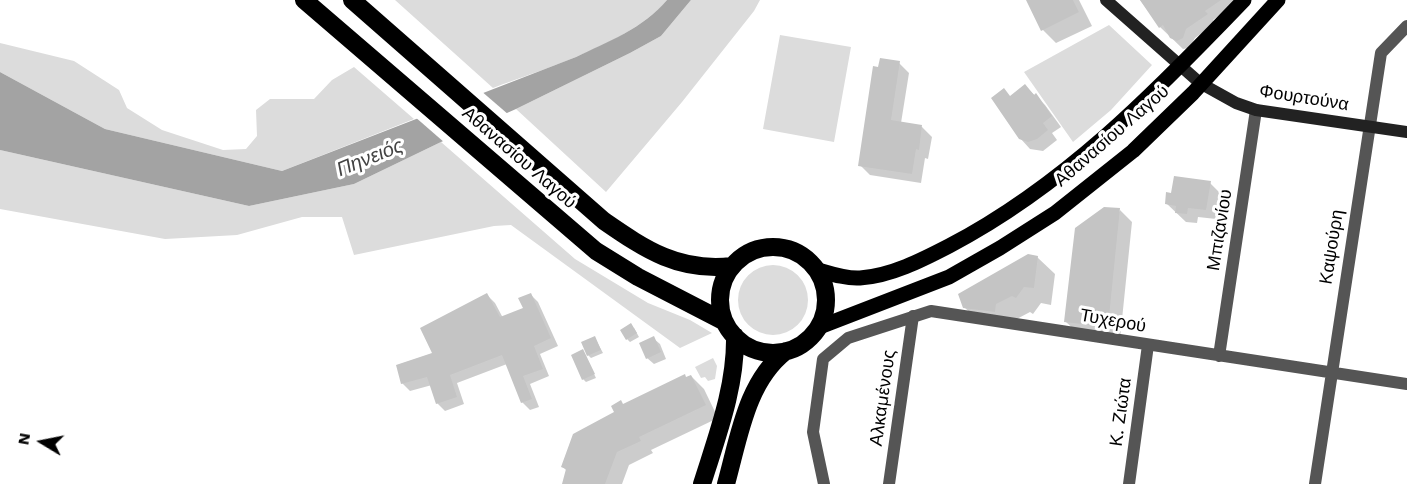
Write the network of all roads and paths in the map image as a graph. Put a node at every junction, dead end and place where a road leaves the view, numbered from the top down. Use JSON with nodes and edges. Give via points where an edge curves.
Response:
{"nodes":[{"id":1,"x":352,"y":0,"type":"edge"},
{"id":2,"x":1106,"y":0,"type":"edge"},
{"id":3,"x":1244,"y":0,"type":"edge"},
{"id":4,"x":1278,"y":0,"type":"edge"},
{"id":5,"x":305,"y":1,"type":"edge"},
{"id":6,"x":1407,"y":26,"type":"edge"},
{"id":7,"x":1179,"y":65,"type":"junction"},
{"id":8,"x":1200,"y":83,"type":"junction"},
{"id":9,"x":1256,"y":110,"type":"junction"},
{"id":10,"x":1369,"y":127,"type":"junction"},
{"id":11,"x":1407,"y":132,"type":"edge"},
{"id":12,"x":732,"y":266,"type":"junction"},
{"id":13,"x":815,"y":269,"type":"junction"},
{"id":14,"x":913,"y":316,"type":"junction"},
{"id":15,"x":817,"y":328,"type":"junction"},
{"id":16,"x":730,"y":329,"type":"junction"},
{"id":17,"x":1149,"y":345,"type":"junction"},
{"id":18,"x":786,"y":351,"type":"junction"},
{"id":19,"x":1219,"y":356,"type":"junction"},
{"id":20,"x":1331,"y":373,"type":"junction"},
{"id":21,"x":1407,"y":384,"type":"edge"},
{"id":22,"x":702,"y":484,"type":"edge"},
{"id":23,"x":726,"y":484,"type":"edge"},
{"id":24,"x":824,"y":484,"type":"edge"},
{"id":25,"x":889,"y":484,"type":"edge"},
{"id":26,"x":1129,"y":484,"type":"edge"},
{"id":27,"x":1315,"y":484,"type":"edge"}],
"edges":[{"from":1,"to":12,"type":"highway","name":"Αθανασίου Λαγού","via":[[592,212],[672,260],[698,267]]},
{"from":2,"to":7,"type":"main road","name":"Φουρτούνα"},
{"from":3,"to":7,"type":"main road","name":"Αθανασίου Λαγού"},
{"from":4,"to":8,"type":"main road","name":"Αθανασίου Λαγού"},
{"from":5,"to":16,"type":"highway","name":"Αθανασίου Λαγού","via":[[571,231],[624,270]]},
{"from":6,"to":10,"type":"street","name":"Καψούρη","via":[[1381,53]]},
{"from":7,"to":8,"type":"main road","name":"Φουρτούνα"},
{"from":7,"to":13,"type":"main road","name":"Αθανασίου Λαγού","via":[[1079,159],[1025,201],[960,240],[905,267],[869,277],[848,277]]},
{"from":8,"to":9,"type":"main road","name":"Φουρτούνα"},
{"from":8,"to":15,"type":"main road","name":"Αθανασίου Λαγού","via":[[1109,171],[1023,234],[939,281]]},
{"from":9,"to":10,"type":"main road","name":"Φουρτούνα"},
{"from":9,"to":19,"type":"street","name":"Μπιζανίου"},
{"from":10,"to":11,"type":"main road","name":"Φουρτούνα"},
{"from":10,"to":20,"type":"street","name":"Καψούρη"},
{"from":12,"to":13,"type":"highway","via":[[752,252],[775,247],[798,254]]},
{"from":12,"to":16,"type":"highway","via":[[720,295]]},
{"from":13,"to":15,"type":"highway","via":[[825,300]]},
{"from":14,"to":17,"type":"street","name":"Τυχερού","via":[[939,311]]},
{"from":14,"to":24,"type":"street","name":"Τυχερού","via":[[848,339],[823,359],[813,432]]},
{"from":14,"to":25,"type":"street","name":"Αλκαμένους"},
{"from":15,"to":18,"type":"highway","via":[[804,343]]},
{"from":16,"to":18,"type":"highway","via":[[743,344],[760,351]]},
{"from":16,"to":22,"type":"highway","via":[[735,361],[731,388]]},
{"from":17,"to":19,"type":"street","name":"Τυχερού"},
{"from":17,"to":26,"type":"street","name":"Κ. Ζιώτα"},
{"from":18,"to":23,"type":"highway","via":[[765,373],[752,396]]},
{"from":19,"to":20,"type":"street","name":"Τυχερού"},
{"from":20,"to":21,"type":"street","name":"Τυχερού"},
{"from":20,"to":27,"type":"street","name":"Καψούρη"}]}
